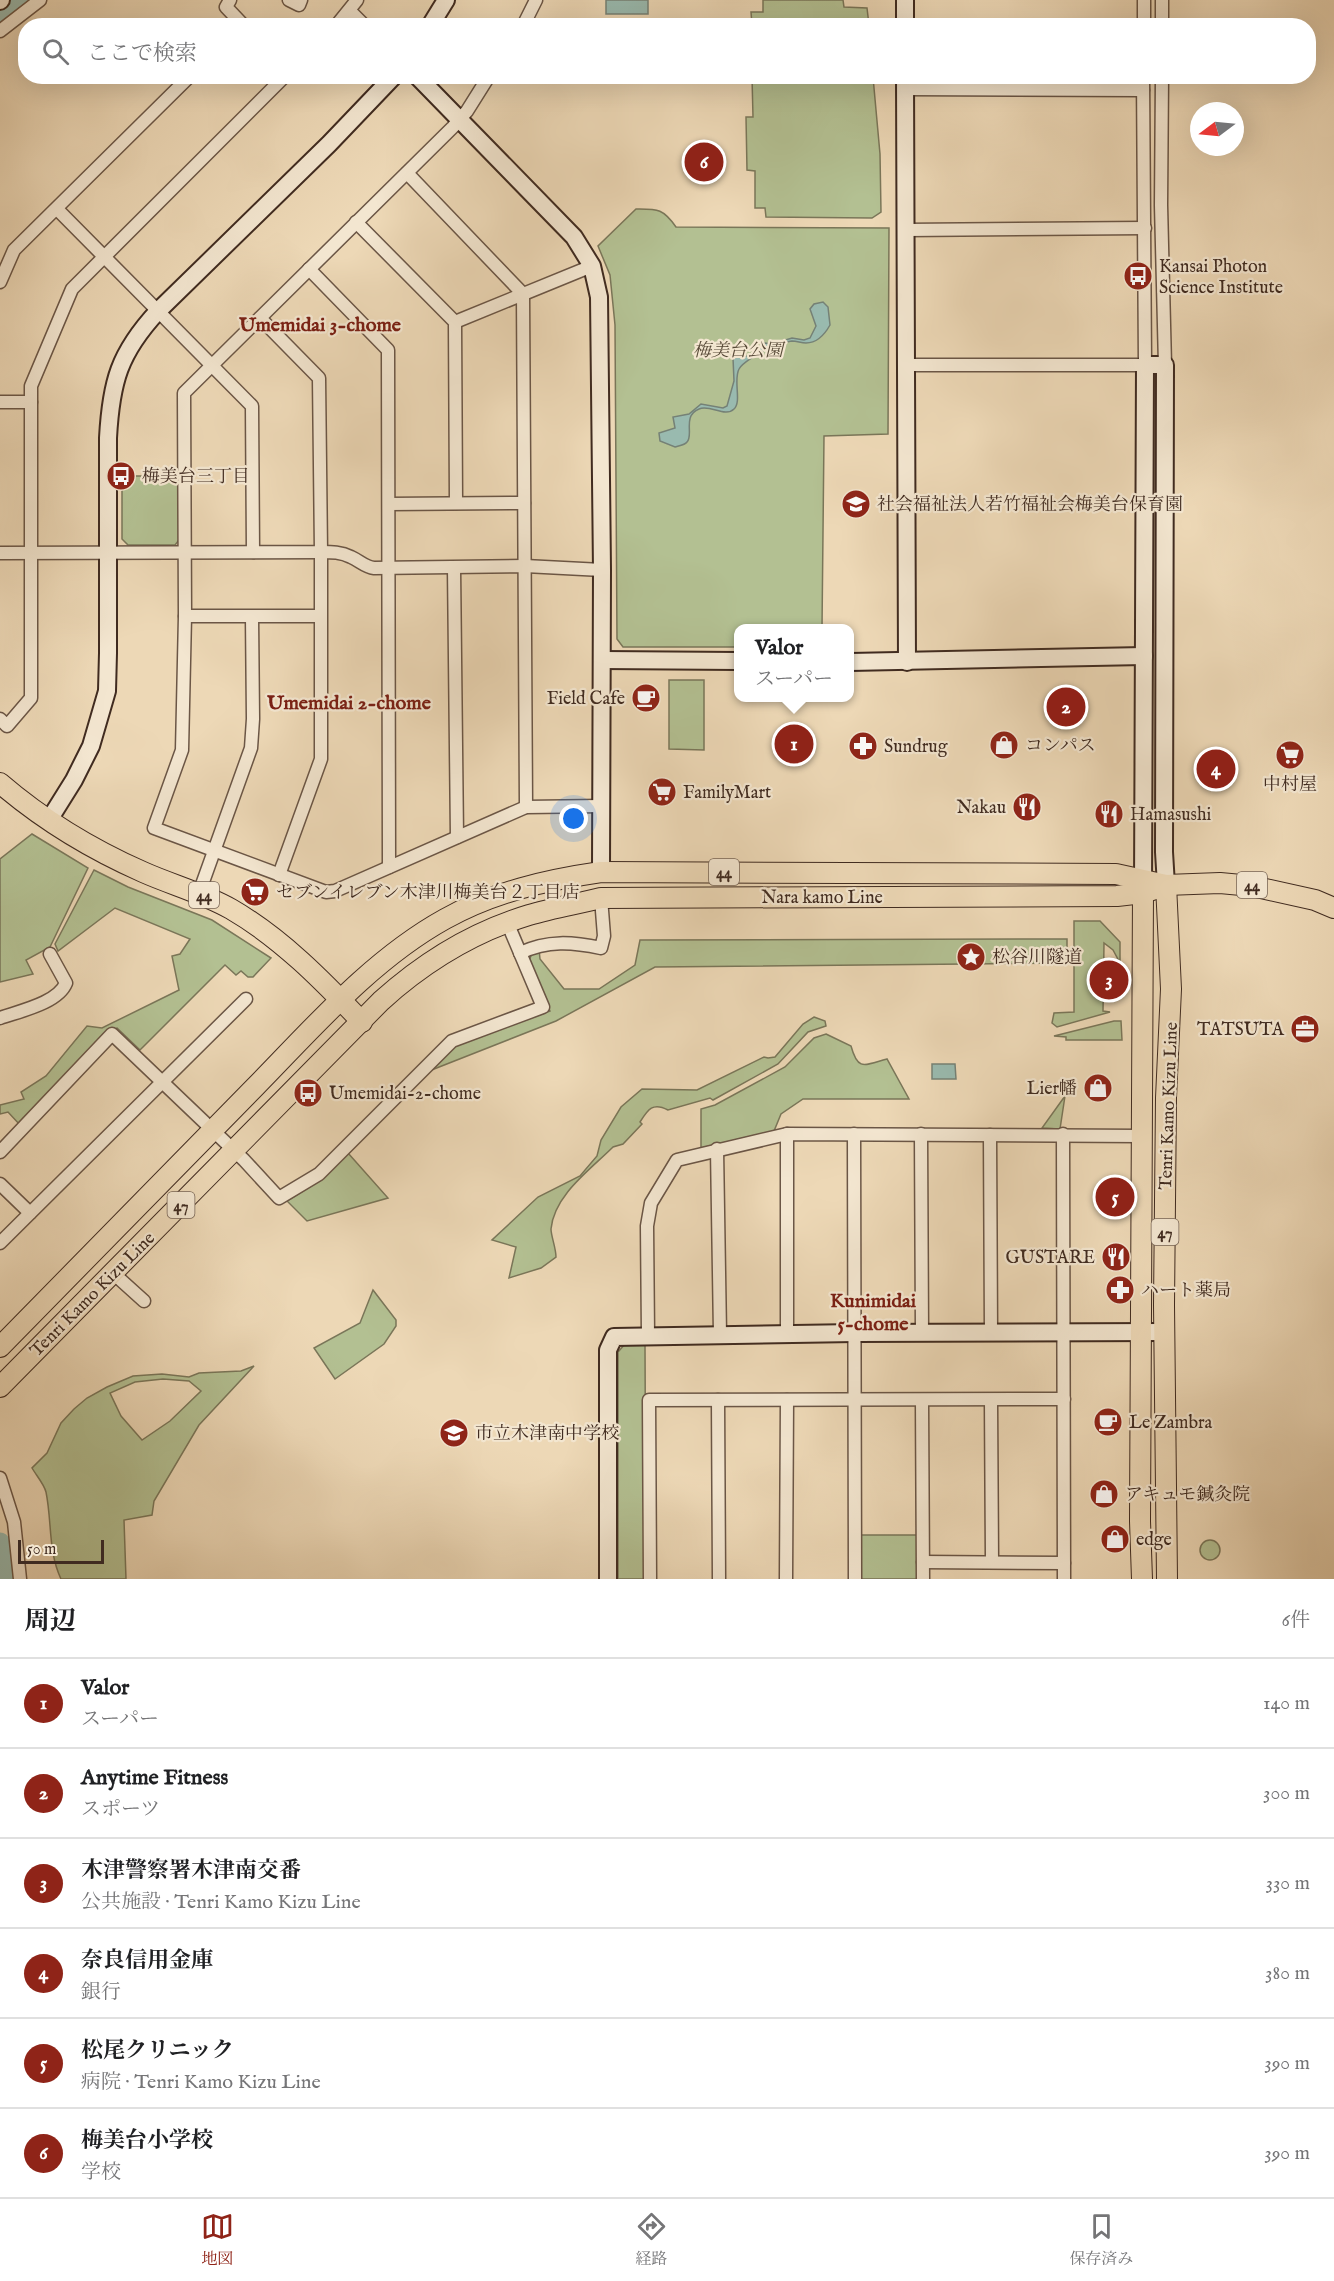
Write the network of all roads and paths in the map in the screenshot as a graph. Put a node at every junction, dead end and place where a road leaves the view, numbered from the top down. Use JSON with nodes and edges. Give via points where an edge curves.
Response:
{"nodes":[{"id":1,"x":40,"y":0,"type":"edge"},
{"id":2,"x":230,"y":0,"type":"edge"},
{"id":3,"x":289,"y":0,"type":"edge"},
{"id":4,"x":301,"y":0,"type":"edge"},
{"id":5,"x":357,"y":0,"type":"edge"},
{"id":6,"x":446,"y":0,"type":"edge"},
{"id":7,"x":536,"y":0,"type":"edge"},
{"id":8,"x":905,"y":0,"type":"edge"},
{"id":9,"x":1144,"y":0,"type":"edge"},
{"id":10,"x":1162,"y":0,"type":"edge"},
{"id":11,"x":350,"y":11,"type":"junction"},
{"id":12,"x":236,"y":18,"type":"edge"},
{"id":13,"x":343,"y":18,"type":"edge"},
{"id":14,"x":357,"y":18,"type":"edge"},
{"id":15,"x":435,"y":18,"type":"edge"},
{"id":16,"x":528,"y":18,"type":"edge"},
{"id":17,"x":905,"y":18,"type":"edge"},
{"id":18,"x":1144,"y":18,"type":"edge"},
{"id":19,"x":1162,"y":18,"type":"edge"},
{"id":20,"x":0,"y":31,"type":"edge"},
{"id":21,"x":182,"y":84,"type":"edge"},
{"id":22,"x":277,"y":84,"type":"edge"},
{"id":23,"x":386,"y":84,"type":"edge"},
{"id":24,"x":425,"y":84,"type":"edge"},
{"id":25,"x":484,"y":84,"type":"edge"},
{"id":26,"x":904,"y":84,"type":"edge"},
{"id":27,"x":938,"y":84,"type":"edge"},
{"id":28,"x":1143,"y":84,"type":"edge"},
{"id":29,"x":1162,"y":84,"type":"edge"},
{"id":30,"x":1143,"y":90,"type":"junction"},
{"id":31,"x":459,"y":120,"type":"junction"},
{"id":32,"x":407,"y":173,"type":"junction"},
{"id":33,"x":57,"y":209,"type":"junction"},
{"id":34,"x":356,"y":222,"type":"junction"},
{"id":35,"x":1145,"y":228,"type":"junction"},
{"id":36,"x":906,"y":230,"type":"junction"},
{"id":37,"x":104,"y":258,"type":"junction"},
{"id":38,"x":592,"y":266,"type":"junction"},
{"id":39,"x":309,"y":269,"type":"junction"},
{"id":40,"x":0,"y":282,"type":"edge"},
{"id":41,"x":523,"y":294,"type":"junction"},
{"id":42,"x":158,"y":311,"type":"junction"},
{"id":43,"x":260,"y":318,"type":"junction"},
{"id":44,"x":455,"y":322,"type":"junction"},
{"id":45,"x":1145,"y":364,"type":"junction"},
{"id":46,"x":211,"y":365,"type":"junction"},
{"id":47,"x":906,"y":365,"type":"junction"},
{"id":48,"x":1165,"y":365,"type":"junction"},
{"id":49,"x":0,"y":402,"type":"edge"},
{"id":50,"x":30,"y":402,"type":"junction"},
{"id":51,"x":456,"y":502,"type":"junction"},
{"id":52,"x":524,"y":503,"type":"junction"},
{"id":53,"x":389,"y":504,"type":"junction"},
{"id":54,"x":0,"y":552,"type":"edge"},
{"id":55,"x":32,"y":552,"type":"junction"},
{"id":56,"x":184,"y":552,"type":"junction"},
{"id":57,"x":253,"y":552,"type":"junction"},
{"id":58,"x":321,"y":552,"type":"junction"},
{"id":59,"x":108,"y":553,"type":"junction"},
{"id":60,"x":525,"y":566,"type":"junction"},
{"id":61,"x":388,"y":568,"type":"junction"},
{"id":62,"x":454,"y":568,"type":"junction"},
{"id":63,"x":602,"y":570,"type":"junction"},
{"id":64,"x":320,"y":615,"type":"junction"},
{"id":65,"x":185,"y":616,"type":"junction"},
{"id":66,"x":252,"y":617,"type":"junction"},
{"id":67,"x":1144,"y":656,"type":"junction"},
{"id":68,"x":602,"y":660,"type":"junction"},
{"id":69,"x":734,"y":661,"type":"edge"},
{"id":70,"x":854,"y":662,"type":"edge"},
{"id":71,"x":907,"y":662,"type":"junction"},
{"id":72,"x":0,"y":719,"type":"edge"},
{"id":73,"x":0,"y":783,"type":"edge"},
{"id":74,"x":602,"y":806,"type":"junction"},
{"id":75,"x":526,"y":807,"type":"junction"},
{"id":76,"x":49,"y":820,"type":"junction"},
{"id":77,"x":457,"y":837,"type":"junction"},
{"id":78,"x":215,"y":851,"type":"junction"},
{"id":79,"x":389,"y":867,"type":"junction"},
{"id":80,"x":601,"y":872,"type":"junction"},
{"id":81,"x":279,"y":875,"type":"junction"},
{"id":82,"x":1167,"y":885,"type":"junction"},
{"id":83,"x":1143,"y":886,"type":"junction"},
{"id":84,"x":199,"y":893,"type":"junction"},
{"id":85,"x":601,"y":898,"type":"junction"},
{"id":86,"x":1334,"y":908,"type":"edge"},
{"id":87,"x":507,"y":922,"type":"junction"},
{"id":88,"x":520,"y":953,"type":"junction"},
{"id":89,"x":50,"y":954,"type":"dead end"},
{"id":90,"x":246,"y":999,"type":"dead end"},
{"id":91,"x":341,"y":1000,"type":"junction"},
{"id":92,"x":0,"y":1018,"type":"edge"},
{"id":93,"x":362,"y":1022,"type":"junction"},
{"id":94,"x":161,"y":1082,"type":"junction"},
{"id":95,"x":212,"y":1131,"type":"junction"},
{"id":96,"x":787,"y":1134,"type":"junction"},
{"id":97,"x":854,"y":1134,"type":"junction"},
{"id":98,"x":921,"y":1134,"type":"junction"},
{"id":99,"x":1063,"y":1134,"type":"junction"},
{"id":100,"x":990,"y":1135,"type":"junction"},
{"id":101,"x":1142,"y":1136,"type":"junction"},
{"id":102,"x":717,"y":1149,"type":"junction"},
{"id":103,"x":234,"y":1151,"type":"junction"},
{"id":104,"x":0,"y":1152,"type":"edge"},
{"id":105,"x":0,"y":1184,"type":"edge"},
{"id":106,"x":30,"y":1212,"type":"junction"},
{"id":107,"x":0,"y":1243,"type":"edge"},
{"id":108,"x":113,"y":1273,"type":"junction"},
{"id":109,"x":144,"y":1301,"type":"dead end"},
{"id":110,"x":1140,"y":1332,"type":"junction"},
{"id":111,"x":1164,"y":1332,"type":"junction"},
{"id":112,"x":787,"y":1333,"type":"junction"},
{"id":113,"x":855,"y":1333,"type":"junction"},
{"id":114,"x":922,"y":1333,"type":"junction"},
{"id":115,"x":991,"y":1333,"type":"junction"},
{"id":116,"x":1062,"y":1333,"type":"junction"},
{"id":117,"x":720,"y":1334,"type":"junction"},
{"id":118,"x":648,"y":1335,"type":"junction"},
{"id":119,"x":0,"y":1347,"type":"edge"},
{"id":120,"x":0,"y":1387,"type":"edge"},
{"id":121,"x":1064,"y":1399,"type":"junction"},
{"id":122,"x":718,"y":1400,"type":"junction"},
{"id":123,"x":787,"y":1400,"type":"junction"},
{"id":124,"x":855,"y":1401,"type":"junction"},
{"id":125,"x":922,"y":1401,"type":"junction"},
{"id":126,"x":991,"y":1401,"type":"junction"},
{"id":127,"x":0,"y":1478,"type":"edge"},
{"id":128,"x":993,"y":1561,"type":"junction"},
{"id":129,"x":923,"y":1562,"type":"junction"},
{"id":130,"x":1064,"y":1563,"type":"junction"},
{"id":131,"x":20,"y":1579,"type":"edge"},
{"id":132,"x":608,"y":1579,"type":"edge"},
{"id":133,"x":650,"y":1579,"type":"edge"},
{"id":134,"x":719,"y":1579,"type":"edge"},
{"id":135,"x":786,"y":1579,"type":"edge"},
{"id":136,"x":855,"y":1579,"type":"edge"},
{"id":137,"x":923,"y":1579,"type":"edge"},
{"id":138,"x":1064,"y":1579,"type":"edge"},
{"id":139,"x":1142,"y":1579,"type":"edge"},
{"id":140,"x":1167,"y":1579,"type":"edge"}],
"edges":[{"from":1,"to":20,"type":"street"},
{"from":2,"to":12,"type":"street","via":[[226,7]]},
{"from":3,"to":4,"type":"street","via":[[299,5]]},
{"from":5,"to":11,"type":"street"},
{"from":6,"to":15,"type":"street"},
{"from":7,"to":16,"type":"street"},
{"from":8,"to":17,"type":"street"},
{"from":9,"to":18,"type":"street"},
{"from":10,"to":19,"type":"street"},
{"from":11,"to":13,"type":"street"},
{"from":11,"to":14,"type":"street"},
{"from":21,"to":33,"type":"street"},
{"from":22,"to":37,"type":"street"},
{"from":23,"to":42,"type":"street"},
{"from":24,"to":31,"type":"street"},
{"from":25,"to":31,"type":"street"},
{"from":26,"to":36,"type":"street"},
{"from":27,"to":30,"type":"street"},
{"from":28,"to":30,"type":"street"},
{"from":29,"to":48,"type":"street"},
{"from":30,"to":35,"type":"street"},
{"from":31,"to":32,"type":"street"},
{"from":31,"to":38,"type":"street","via":[[573,237]]},
{"from":32,"to":34,"type":"street"},
{"from":32,"to":41,"type":"street"},
{"from":33,"to":37,"type":"street"},
{"from":33,"to":40,"type":"street","via":[[14,250]]},
{"from":34,"to":39,"type":"street"},
{"from":34,"to":44,"type":"street"},
{"from":35,"to":36,"type":"street"},
{"from":35,"to":45,"type":"street"},
{"from":36,"to":47,"type":"street"},
{"from":37,"to":42,"type":"street"},
{"from":37,"to":50,"type":"street","via":[[72,289],[31,386]]},
{"from":38,"to":41,"type":"street"},
{"from":38,"to":63,"type":"street","via":[[601,326]]},
{"from":39,"to":43,"type":"street"},
{"from":39,"to":53,"type":"street","via":[[388,350]]},
{"from":41,"to":44,"type":"street"},
{"from":41,"to":52,"type":"street"},
{"from":42,"to":46,"type":"street"},
{"from":42,"to":59,"type":"street","via":[[126,353],[110,402]]},
{"from":43,"to":46,"type":"street"},
{"from":43,"to":58,"type":"street","via":[[319,378]]},
{"from":44,"to":51,"type":"street"},
{"from":45,"to":47,"type":"street"},
{"from":45,"to":48,"type":"street"},
{"from":45,"to":67,"type":"street"},
{"from":46,"to":56,"type":"street","via":[[184,393]]},
{"from":46,"to":57,"type":"street","via":[[252,406]]},
{"from":47,"to":71,"type":"street"},
{"from":48,"to":82,"type":"street"},
{"from":49,"to":50,"type":"street"},
{"from":50,"to":55,"type":"street"},
{"from":51,"to":52,"type":"street"},
{"from":51,"to":53,"type":"street"},
{"from":52,"to":60,"type":"street"},
{"from":53,"to":61,"type":"street"},
{"from":54,"to":55,"type":"street"},
{"from":55,"to":59,"type":"street"},
{"from":55,"to":72,"type":"street","via":[[31,698],[8,726]]},
{"from":56,"to":57,"type":"street"},
{"from":56,"to":59,"type":"street"},
{"from":56,"to":65,"type":"street"},
{"from":57,"to":58,"type":"street"},
{"from":58,"to":61,"type":"street","via":[[344,554],[370,568]]},
{"from":58,"to":64,"type":"street"},
{"from":59,"to":76,"type":"street","via":[[108,672],[103,710],[83,763]]},
{"from":60,"to":62,"type":"street"},
{"from":60,"to":63,"type":"street"},
{"from":60,"to":75,"type":"street"},
{"from":61,"to":62,"type":"street"},
{"from":61,"to":79,"type":"street"},
{"from":62,"to":77,"type":"street"},
{"from":63,"to":68,"type":"street"},
{"from":64,"to":66,"type":"street"},
{"from":64,"to":81,"type":"street","via":[[321,759]]},
{"from":65,"to":66,"type":"street"},
{"from":65,"to":78,"type":"street","via":[[182,750],[154,828]]},
{"from":66,"to":78,"type":"street","via":[[251,748]]},
{"from":67,"to":71,"type":"street"},
{"from":67,"to":83,"type":"street"},
{"from":68,"to":69,"type":"street"},
{"from":68,"to":74,"type":"street"},
{"from":70,"to":71,"type":"street"},
{"from":73,"to":76,"type":"main road","number":"44"},
{"from":74,"to":75,"type":"street"},
{"from":74,"to":80,"type":"street"},
{"from":75,"to":77,"type":"street"},
{"from":76,"to":84,"type":"main road","number":"44","via":[[111,858]]},
{"from":77,"to":79,"type":"street"},
{"from":78,"to":81,"type":"street"},
{"from":78,"to":84,"type":"street"},
{"from":79,"to":81,"type":"street","via":[[326,892]]},
{"from":80,"to":83,"type":"main road","name":"Nara kamo Line","number":"44","via":[[1116,874]]},
{"from":80,"to":91,"type":"main road","name":"Nara kamo Line","number":"44","via":[[524,886],[465,909],[414,939]]},
{"from":82,"to":83,"type":"main road","name":"Nara kamo Line","number":"44"},
{"from":82,"to":86,"type":"main road","name":"Nara kamo Line","number":"44","via":[[1252,885]]},
{"from":82,"to":111,"type":"main road","name":"Tenri Kamo Kizu Line","number":"47","via":[[1171,989]]},
{"from":83,"to":85,"type":"main road","name":"Nara kamo Line","number":"44","via":[[1105,896]]},
{"from":83,"to":101,"type":"main road","name":"Tenri Kamo Kizu Line","number":"47"},
{"from":84,"to":91,"type":"main road","number":"44","via":[[261,928]]},
{"from":85,"to":87,"type":"main road","name":"Nara kamo Line","number":"44"},
{"from":85,"to":88,"type":"street","via":[[602,948],[576,943],[537,945]]},
{"from":87,"to":88,"type":"street"},
{"from":87,"to":93,"type":"main road","name":"Nara kamo Line","number":"44","via":[[432,960],[398,986]]},
{"from":88,"to":103,"type":"street","via":[[543,1007],[452,1041],[319,1174],[279,1198]]},
{"from":89,"to":92,"type":"street","via":[[66,983],[64,988],[56,997]]},
{"from":90,"to":94,"type":"street"},
{"from":91,"to":93,"type":"main road","number":"44"},
{"from":91,"to":95,"type":"main road","name":"Tenri Kamo Kizu Line","number":"47"},
{"from":93,"to":103,"type":"main road","name":"Tenri Kamo Kizu Line","number":"47"},
{"from":94,"to":95,"type":"street"},
{"from":94,"to":104,"type":"street","via":[[112,1034]]},
{"from":94,"to":106,"type":"street"},
{"from":95,"to":103,"type":"street"},
{"from":95,"to":119,"type":"main road","name":"Tenri Kamo Kizu Line","number":"47"},
{"from":96,"to":97,"type":"street"},
{"from":96,"to":102,"type":"street"},
{"from":96,"to":112,"type":"street"},
{"from":97,"to":98,"type":"street"},
{"from":97,"to":113,"type":"street"},
{"from":98,"to":100,"type":"street"},
{"from":98,"to":114,"type":"street"},
{"from":99,"to":100,"type":"street"},
{"from":99,"to":101,"type":"street"},
{"from":99,"to":116,"type":"street"},
{"from":100,"to":115,"type":"street"},
{"from":101,"to":110,"type":"main road","name":"Tenri Kamo Kizu Line","number":"47"},
{"from":102,"to":117,"type":"street"},
{"from":102,"to":118,"type":"street","via":[[676,1160],[651,1203],[647,1226]]},
{"from":103,"to":108,"type":"main road","name":"Tenri Kamo Kizu Line","number":"47"},
{"from":105,"to":106,"type":"street"},
{"from":106,"to":107,"type":"street"},
{"from":108,"to":109,"type":"street"},
{"from":108,"to":120,"type":"main road","name":"Tenri Kamo Kizu Line","number":"47"},
{"from":110,"to":111,"type":"street"},
{"from":110,"to":116,"type":"street"},
{"from":110,"to":139,"type":"main road","name":"Tenri Kamo Kizu Line","number":"47"},
{"from":111,"to":140,"type":"main road","name":"Tenri Kamo Kizu Line","number":"47"},
{"from":112,"to":113,"type":"street"},
{"from":112,"to":117,"type":"street"},
{"from":113,"to":114,"type":"street"},
{"from":113,"to":124,"type":"street"},
{"from":114,"to":115,"type":"street"},
{"from":115,"to":116,"type":"street"},
{"from":116,"to":121,"type":"street"},
{"from":117,"to":118,"type":"street"},
{"from":118,"to":132,"type":"street","via":[[614,1336],[608,1350]]},
{"from":121,"to":126,"type":"street"},
{"from":121,"to":130,"type":"street"},
{"from":122,"to":123,"type":"street"},
{"from":122,"to":133,"type":"street","via":[[649,1400]]},
{"from":122,"to":134,"type":"street"},
{"from":123,"to":124,"type":"street"},
{"from":123,"to":135,"type":"street"},
{"from":124,"to":125,"type":"street"},
{"from":124,"to":136,"type":"street"},
{"from":125,"to":126,"type":"street"},
{"from":125,"to":129,"type":"street"},
{"from":126,"to":128,"type":"street"},
{"from":127,"to":131,"type":"street","via":[[14,1522]]},
{"from":128,"to":129,"type":"street"},
{"from":128,"to":130,"type":"street"},
{"from":129,"to":137,"type":"street"},
{"from":130,"to":138,"type":"street"}]}
